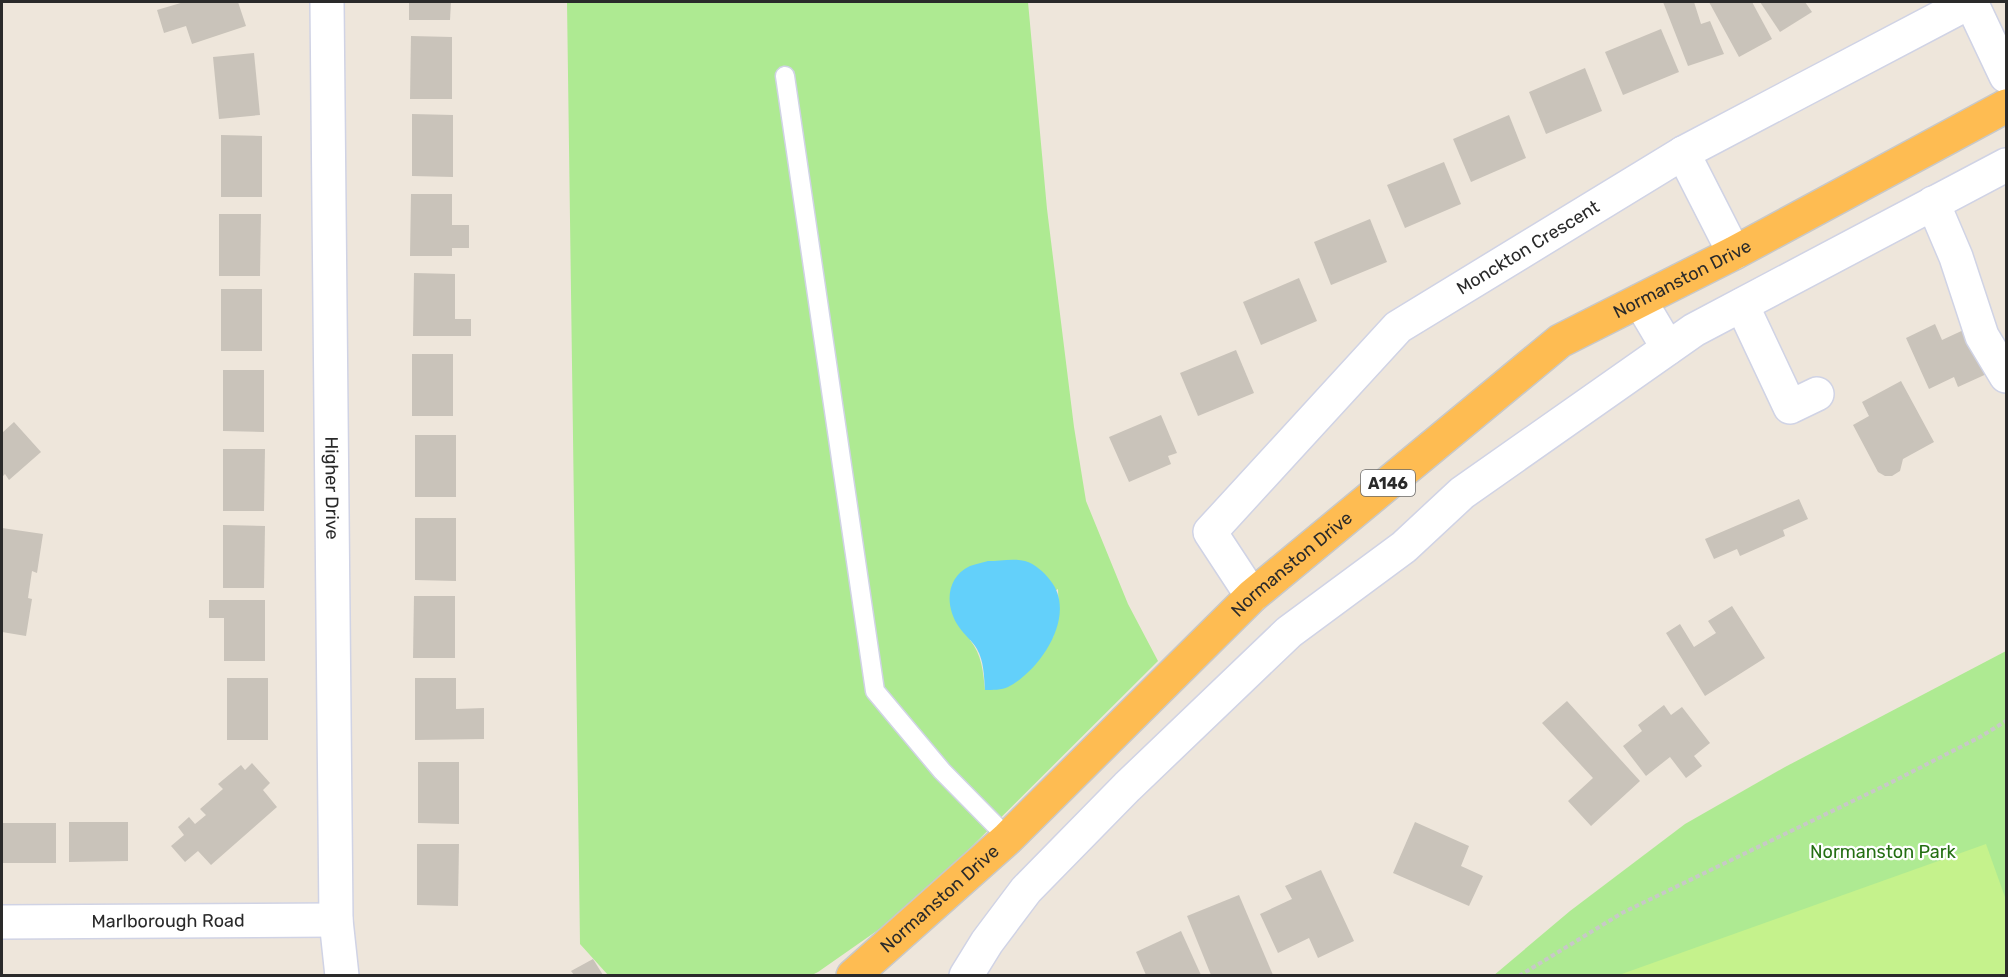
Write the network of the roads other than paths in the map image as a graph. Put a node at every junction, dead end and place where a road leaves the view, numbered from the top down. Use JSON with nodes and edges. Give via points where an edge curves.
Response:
{"nodes":[{"id":1,"x":327,"y":2,"type":"edge"},
{"id":2,"x":1970,"y":2,"type":"edge"},
{"id":3,"x":785,"y":76,"type":"dead end"},
{"id":4,"x":2007,"y":76,"type":"edge"},
{"id":5,"x":2007,"y":106,"type":"edge"},
{"id":6,"x":1683,"y":153,"type":"junction"},
{"id":7,"x":2007,"y":165,"type":"edge"},
{"id":8,"x":1933,"y":203,"type":"junction"},
{"id":9,"x":1734,"y":253,"type":"junction"},
{"id":10,"x":1640,"y":301,"type":"junction"},
{"id":11,"x":1742,"y":305,"type":"junction"},
{"id":12,"x":1668,"y":348,"type":"junction"},
{"id":13,"x":2007,"y":376,"type":"edge"},
{"id":14,"x":1817,"y":394,"type":"dead end"},
{"id":15,"x":1252,"y":596,"type":"junction"},
{"id":16,"x":1008,"y":838,"type":"junction"},
{"id":17,"x":336,"y":920,"type":"junction"},
{"id":18,"x":2,"y":922,"type":"edge"},
{"id":19,"x":342,"y":975,"type":"edge"},
{"id":20,"x":853,"y":975,"type":"edge"},
{"id":21,"x":966,"y":975,"type":"edge"}],
"edges":[{"from":1,"to":17,"type":"street","name":"Higher Drive"},
{"from":2,"to":4,"type":"street"},
{"from":2,"to":6,"type":"street","name":"Monckton Crescent"},
{"from":3,"to":16,"type":"lane","via":[[875,692],[942,771]]},
{"from":5,"to":9,"type":"highway","name":"Normanston Drive","number":"A146"},
{"from":6,"to":9,"type":"street"},
{"from":6,"to":15,"type":"street","name":"Monckton Crescent","via":[[1398,327],[1210,532]]},
{"from":7,"to":8,"type":"street"},
{"from":8,"to":11,"type":"street"},
{"from":8,"to":13,"type":"street","via":[[1983,336]]},
{"from":9,"to":10,"type":"highway","name":"Normanston Drive","number":"A146"},
{"from":10,"to":12,"type":"street"},
{"from":10,"to":15,"type":"highway","name":"Normanston Drive","number":"A146","via":[[1560,341]]},
{"from":11,"to":12,"type":"street"},
{"from":11,"to":14,"type":"street","via":[[1790,407]]},
{"from":12,"to":21,"type":"street","via":[[1462,493],[1404,546],[1289,632],[1026,890]]},
{"from":15,"to":16,"type":"highway","name":"Normanston Drive","number":"A146"},
{"from":16,"to":20,"type":"highway","name":"Normanston Drive","number":"A146"},
{"from":17,"to":18,"type":"street","name":"Marlborough Road"},
{"from":17,"to":19,"type":"street","name":"Higher Drive"}]}
